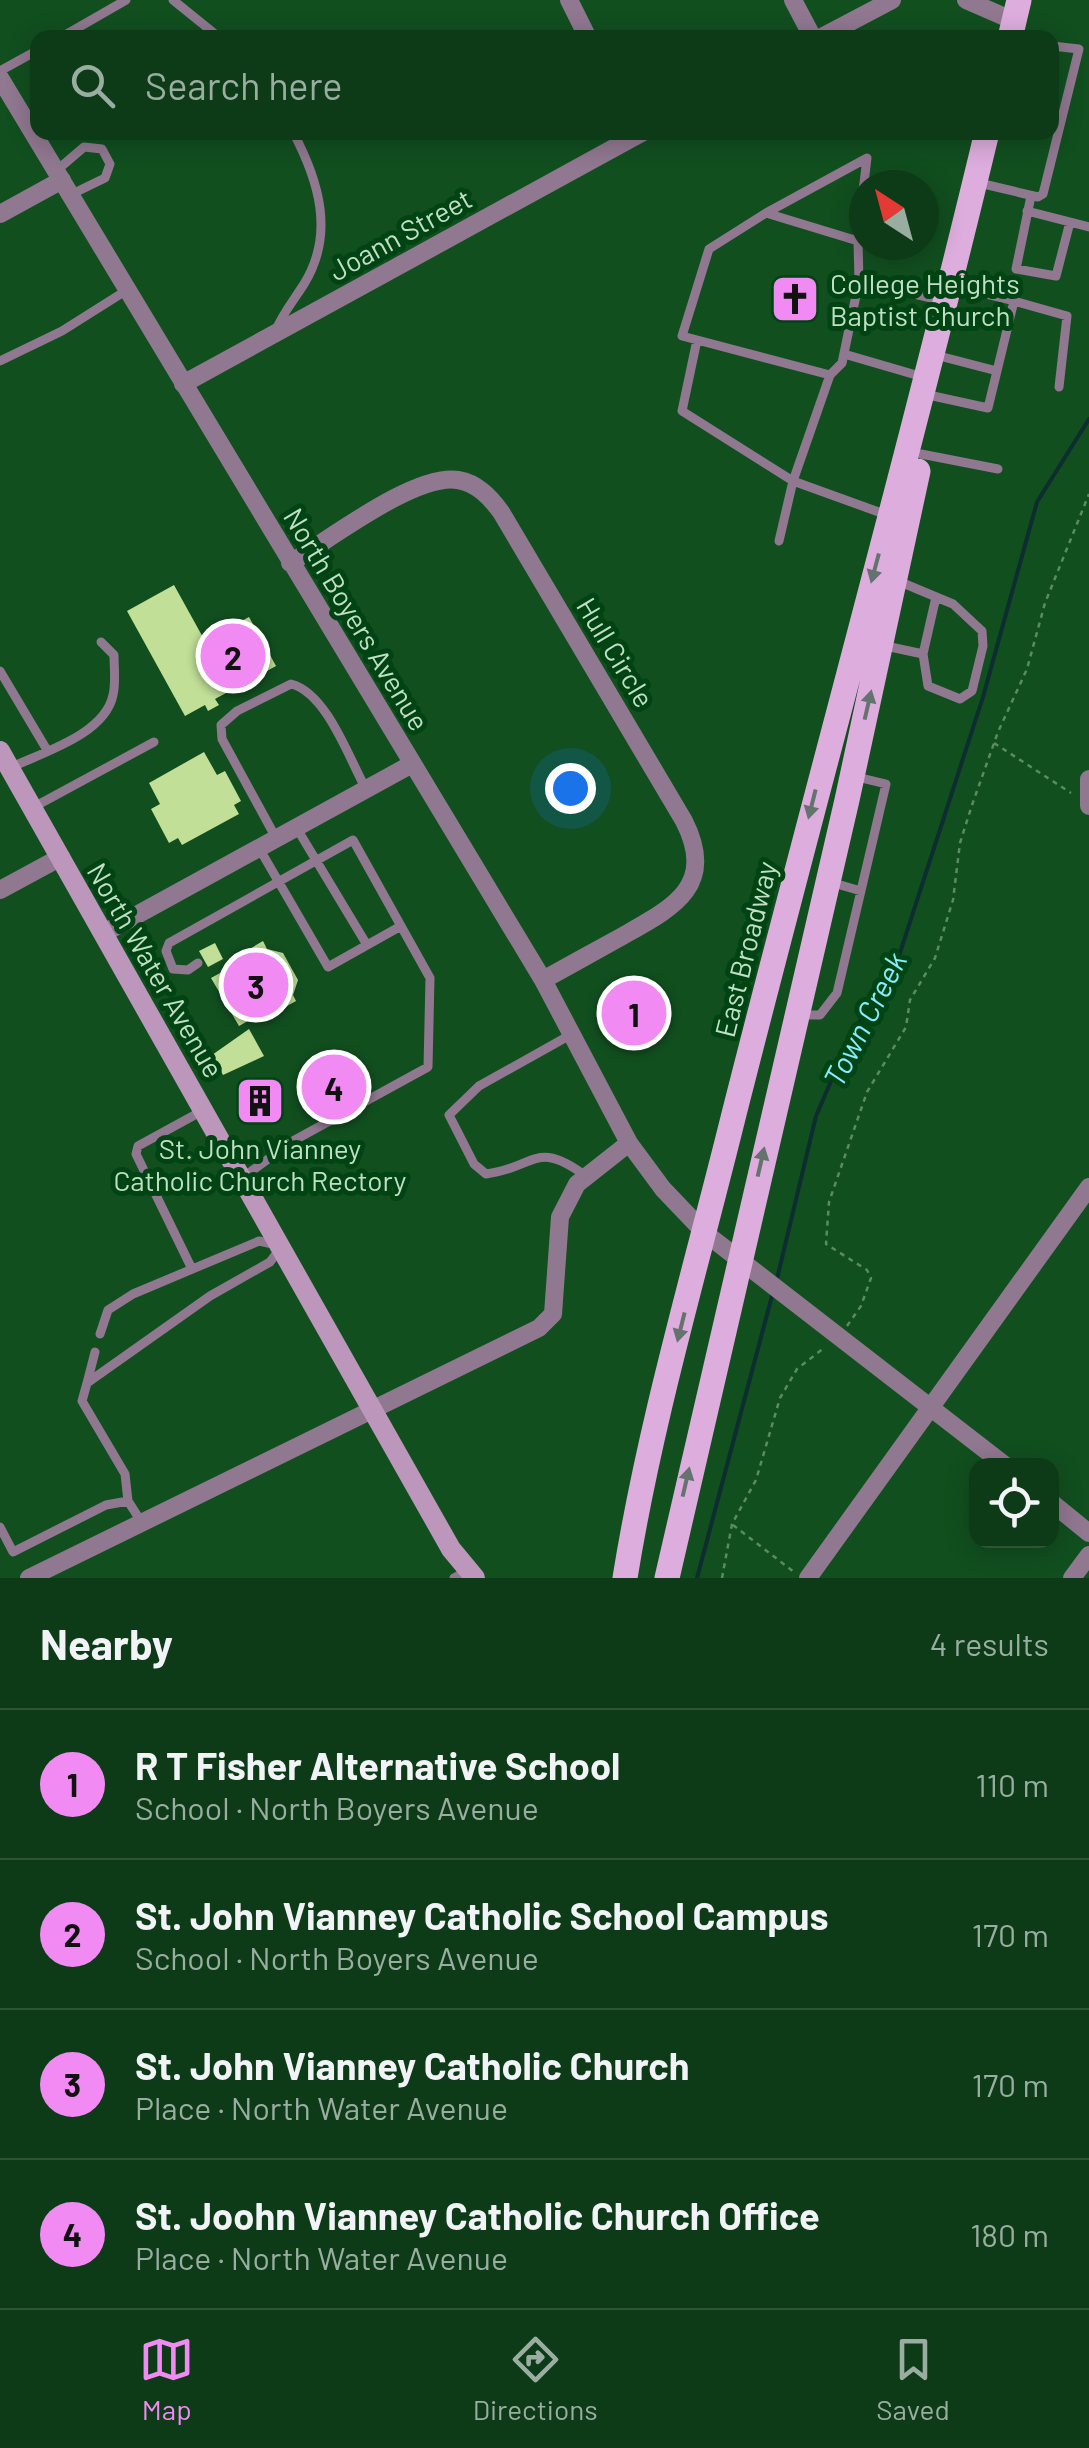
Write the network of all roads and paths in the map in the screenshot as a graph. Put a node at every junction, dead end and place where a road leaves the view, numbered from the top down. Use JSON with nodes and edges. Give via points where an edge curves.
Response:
{"nodes":[{"id":1,"x":126,"y":0,"type":"edge"},
{"id":2,"x":173,"y":0,"type":"edge"},
{"id":3,"x":569,"y":0,"type":"edge"},
{"id":4,"x":792,"y":0,"type":"edge"},
{"id":5,"x":892,"y":0,"type":"edge"},
{"id":6,"x":966,"y":0,"type":"edge"},
{"id":7,"x":1015,"y":19,"type":"edge"},
{"id":8,"x":74,"y":30,"type":"edge"},
{"id":9,"x":210,"y":30,"type":"edge"},
{"id":10,"x":584,"y":30,"type":"edge"},
{"id":11,"x":811,"y":30,"type":"edge"},
{"id":12,"x":832,"y":30,"type":"edge"},
{"id":13,"x":1059,"y":47,"type":"edge"},
{"id":14,"x":1084,"y":49,"type":"edge"},
{"id":15,"x":30,"y":55,"type":"edge"},
{"id":16,"x":0,"y":75,"type":"edge"},
{"id":17,"x":30,"y":126,"type":"edge"},
{"id":18,"x":1059,"y":137,"type":"edge"},
{"id":19,"x":38,"y":140,"type":"edge"},
{"id":20,"x":296,"y":140,"type":"edge"},
{"id":21,"x":627,"y":140,"type":"edge"},
{"id":22,"x":986,"y":140,"type":"edge"},
{"id":23,"x":1058,"y":140,"type":"edge"},
{"id":24,"x":866,"y":170,"type":"edge"},
{"id":25,"x":63,"y":182,"type":"junction"},
{"id":26,"x":976,"y":182,"type":"junction"},
{"id":27,"x":1030,"y":196,"type":"junction"},
{"id":28,"x":1027,"y":211,"type":"junction"},
{"id":29,"x":766,"y":213,"type":"junction"},
{"id":30,"x":0,"y":214,"type":"edge"},
{"id":31,"x":1070,"y":222,"type":"junction"},
{"id":32,"x":1089,"y":228,"type":"edge"},
{"id":33,"x":849,"y":239,"type":"edge"},
{"id":34,"x":857,"y":260,"type":"edge"},
{"id":35,"x":858,"y":281,"type":"junction"},
{"id":36,"x":127,"y":290,"type":"junction"},
{"id":37,"x":949,"y":293,"type":"junction"},
{"id":38,"x":1014,"y":301,"type":"junction"},
{"id":39,"x":274,"y":334,"type":"junction"},
{"id":40,"x":697,"y":340,"type":"junction"},
{"id":41,"x":844,"y":354,"type":"junction"},
{"id":42,"x":0,"y":361,"type":"edge"},
{"id":43,"x":936,"y":370,"type":"junction"},
{"id":44,"x":997,"y":371,"type":"junction"},
{"id":45,"x":830,"y":375,"type":"junction"},
{"id":46,"x":183,"y":384,"type":"junction"},
{"id":47,"x":1059,"y":387,"type":"dead end"},
{"id":48,"x":921,"y":454,"type":"junction"},
{"id":49,"x":998,"y":469,"type":"dead end"},
{"id":50,"x":793,"y":481,"type":"junction"},
{"id":51,"x":1089,"y":494,"type":"edge"},
{"id":52,"x":889,"y":516,"type":"junction"},
{"id":53,"x":779,"y":541,"type":"dead end"},
{"id":54,"x":290,"y":563,"type":"junction"},
{"id":55,"x":896,"y":580,"type":"junction"},
{"id":56,"x":936,"y":597,"type":"junction"},
{"id":57,"x":102,"y":642,"type":"dead end"},
{"id":58,"x":868,"y":642,"type":"junction"},
{"id":59,"x":924,"y":654,"type":"junction"},
{"id":60,"x":0,"y":671,"type":"edge"},
{"id":61,"x":154,"y":742,"type":"dead end"},
{"id":62,"x":994,"y":743,"type":"junction"},
{"id":63,"x":47,"y":750,"type":"junction"},
{"id":64,"x":3,"y":757,"type":"edge"},
{"id":65,"x":412,"y":764,"type":"junction"},
{"id":66,"x":852,"y":776,"type":"junction"},
{"id":67,"x":1089,"y":778,"type":"edge"},
{"id":68,"x":366,"y":789,"type":"junction"},
{"id":69,"x":1087,"y":804,"type":"edge"},
{"id":70,"x":32,"y":808,"type":"junction"},
{"id":71,"x":296,"y":827,"type":"junction"},
{"id":72,"x":276,"y":838,"type":"junction"},
{"id":73,"x":259,"y":848,"type":"junction"},
{"id":74,"x":61,"y":857,"type":"junction"},
{"id":75,"x":317,"y":861,"type":"junction"},
{"id":76,"x":828,"y":882,"type":"junction"},
{"id":77,"x":279,"y":883,"type":"junction"},
{"id":78,"x":0,"y":890,"type":"edge"},
{"id":79,"x":861,"y":890,"type":"junction"},
{"id":80,"x":401,"y":926,"type":"junction"},
{"id":81,"x":104,"y":933,"type":"junction"},
{"id":82,"x":367,"y":945,"type":"junction"},
{"id":83,"x":198,"y":963,"type":"dead end"},
{"id":84,"x":543,"y":980,"type":"junction"},
{"id":85,"x":796,"y":1014,"type":"junction"},
{"id":86,"x":572,"y":1034,"type":"junction"},
{"id":87,"x":204,"y":1110,"type":"junction"},
{"id":88,"x":629,"y":1143,"type":"junction"},
{"id":89,"x":587,"y":1177,"type":"junction"},
{"id":90,"x":242,"y":1178,"type":"junction"},
{"id":91,"x":1089,"y":1187,"type":"edge"},
{"id":92,"x":704,"y":1232,"type":"junction"},
{"id":93,"x":282,"y":1246,"type":"junction"},
{"id":94,"x":738,"y":1257,"type":"junction"},
{"id":95,"x":191,"y":1266,"type":"junction"},
{"id":96,"x":100,"y":1334,"type":"dead end"},
{"id":97,"x":840,"y":1335,"type":"junction"},
{"id":98,"x":95,"y":1352,"type":"dead end"},
{"id":99,"x":86,"y":1382,"type":"junction"},
{"id":100,"x":929,"y":1404,"type":"junction"},
{"id":101,"x":373,"y":1410,"type":"junction"},
{"id":102,"x":996,"y":1458,"type":"edge"},
{"id":103,"x":128,"y":1502,"type":"junction"},
{"id":104,"x":1059,"y":1508,"type":"edge"},
{"id":105,"x":142,"y":1523,"type":"junction"},
{"id":106,"x":732,"y":1524,"type":"junction"},
{"id":107,"x":0,"y":1527,"type":"edge"},
{"id":108,"x":1089,"y":1533,"type":"edge"},
{"id":109,"x":1089,"y":1554,"type":"edge"},
{"id":110,"x":790,"y":1569,"type":"dead end"},
{"id":111,"x":465,"y":1576,"type":"edge"},
{"id":112,"x":29,"y":1578,"type":"edge"},
{"id":113,"x":625,"y":1578,"type":"edge"},
{"id":114,"x":667,"y":1578,"type":"edge"},
{"id":115,"x":722,"y":1578,"type":"edge"},
{"id":116,"x":808,"y":1578,"type":"edge"},
{"id":117,"x":1072,"y":1578,"type":"edge"}],
"edges":[{"from":1,"to":8,"type":"lane"},
{"from":2,"to":9,"type":"lane"},
{"from":3,"to":10,"type":"street"},
{"from":4,"to":11,"type":"street"},
{"from":5,"to":12,"type":"street"},
{"from":6,"to":7,"type":"street"},
{"from":13,"to":14,"type":"lane"},
{"from":14,"to":18,"type":"lane"},
{"from":15,"to":16,"type":"lane"},
{"from":16,"to":17,"type":"street","name":"North Boyers Avenue"},
{"from":19,"to":25,"type":"street","name":"North Boyers Avenue"},
{"from":20,"to":39,"type":"lane","via":[[318,190],[321,240]]},
{"from":21,"to":39,"type":"street","name":"Joann Street"},
{"from":22,"to":26,"type":"main road","name":"East Broadway"},
{"from":23,"to":27,"type":"lane","via":[[1043,194]]},
{"from":24,"to":29,"type":"lane","via":[[867,158]]},
{"from":25,"to":25,"type":"lane","via":[[105,178],[110,164],[102,149],[84,147]]},
{"from":25,"to":30,"type":"street"},
{"from":25,"to":36,"type":"street","name":"North Boyers Avenue"},
{"from":26,"to":27,"type":"lane"},
{"from":26,"to":37,"type":"main road","name":"East Broadway"},
{"from":27,"to":28,"type":"lane"},
{"from":28,"to":31,"type":"lane"},
{"from":28,"to":31,"type":"lane","via":[[1014,268],[1052,279]]},
{"from":29,"to":33,"type":"lane"},
{"from":29,"to":40,"type":"lane","via":[[709,249],[682,336]]},
{"from":31,"to":32,"type":"lane"},
{"from":34,"to":35,"type":"lane"},
{"from":35,"to":37,"type":"lane"},
{"from":35,"to":41,"type":"lane"},
{"from":36,"to":42,"type":"lane"},
{"from":36,"to":46,"type":"street","name":"North Boyers Avenue"},
{"from":37,"to":38,"type":"lane"},
{"from":37,"to":43,"type":"main road","name":"East Broadway"},
{"from":38,"to":44,"type":"lane"},
{"from":38,"to":47,"type":"lane","via":[[1067,316]]},
{"from":39,"to":46,"type":"street","name":"Joann Street"},
{"from":40,"to":45,"type":"lane"},
{"from":40,"to":50,"type":"lane","via":[[682,411]]},
{"from":41,"to":43,"type":"lane"},
{"from":41,"to":45,"type":"lane"},
{"from":43,"to":44,"type":"lane"},
{"from":43,"to":44,"type":"lane","via":[[988,408]]},
{"from":43,"to":48,"type":"main road","name":"East Broadway"},
{"from":43,"to":52,"type":"main road","name":"East Broadway"},
{"from":45,"to":50,"type":"lane"},
{"from":46,"to":54,"type":"street","name":"North Boyers Avenue"},
{"from":48,"to":49,"type":"lane"},
{"from":48,"to":55,"type":"main road","name":"East Broadway"},
{"from":50,"to":52,"type":"lane"},
{"from":50,"to":53,"type":"lane"},
{"from":51,"to":62,"type":"path"},
{"from":52,"to":58,"type":"main road","name":"East Broadway","one_way":true},
{"from":54,"to":65,"type":"street","name":"North Boyers Avenue"},
{"from":54,"to":84,"type":"street","name":"Hull Circle","via":[[407,492],[442,479],[477,487],[501,512],[684,820],[697,858],[671,910]]},
{"from":55,"to":56,"type":"lane"},
{"from":55,"to":58,"type":"main road","name":"East Broadway"},
{"from":56,"to":59,"type":"lane"},
{"from":56,"to":59,"type":"lane","via":[[982,631],[972,691],[960,698],[928,686]]},
{"from":57,"to":63,"type":"lane","via":[[114,655],[113,697],[103,717]]},
{"from":58,"to":59,"type":"lane"},
{"from":66,"to":58,"type":"main road","name":"East Broadway","one_way":true},
{"from":58,"to":92,"type":"main road","name":"East Broadway","one_way":true},
{"from":60,"to":63,"type":"lane"},
{"from":61,"to":70,"type":"lane"},
{"from":62,"to":69,"type":"path"},
{"from":62,"to":97,"type":"path","via":[[960,843],[953,900],[935,958],[910,1000],[906,1026],[866,1092],[829,1202],[826,1244],[870,1278],[861,1306]]},
{"from":63,"to":64,"type":"lane"},
{"from":64,"to":70,"type":"main road","name":"North Water Avenue"},
{"from":65,"to":68,"type":"street"},
{"from":65,"to":84,"type":"street","name":"North Boyers Avenue"},
{"from":66,"to":76,"type":"main road","name":"East Broadway"},
{"from":66,"to":79,"type":"lane","via":[[886,784]]},
{"from":67,"to":69,"type":"street"},
{"from":68,"to":71,"type":"street"},
{"from":68,"to":72,"type":"lane","via":[[303,687],[291,684],[237,711],[221,726],[222,739]]},
{"from":70,"to":74,"type":"main road","name":"North Water Avenue"},
{"from":71,"to":72,"type":"street"},
{"from":71,"to":75,"type":"lane"},
{"from":72,"to":73,"type":"street"},
{"from":73,"to":77,"type":"lane"},
{"from":73,"to":81,"type":"street"},
{"from":74,"to":78,"type":"street"},
{"from":74,"to":81,"type":"main road","name":"North Water Avenue"},
{"from":75,"to":77,"type":"lane"},
{"from":75,"to":80,"type":"lane","via":[[353,840]]},
{"from":75,"to":82,"type":"lane"},
{"from":76,"to":79,"type":"lane"},
{"from":76,"to":85,"type":"main road","name":"East Broadway"},
{"from":77,"to":82,"type":"lane","via":[[328,966]]},
{"from":77,"to":83,"type":"lane","via":[[170,943],[173,969]]},
{"from":79,"to":85,"type":"lane","via":[[832,1003],[816,1018]]},
{"from":80,"to":82,"type":"lane"},
{"from":80,"to":90,"type":"lane","via":[[430,978],[428,1068],[282,1147]]},
{"from":81,"to":87,"type":"main road","name":"North Water Avenue"},
{"from":84,"to":86,"type":"street","name":"North Boyers Avenue"},
{"from":94,"to":85,"type":"main road","name":"East Broadway","one_way":true},
{"from":86,"to":88,"type":"street","name":"North Boyers Avenue"},
{"from":86,"to":89,"type":"lane","via":[[479,1086],[449,1115],[486,1174],[548,1157]]},
{"from":87,"to":90,"type":"main road","name":"North Water Avenue"},
{"from":87,"to":95,"type":"lane","via":[[138,1146],[136,1154]]},
{"from":88,"to":89,"type":"street"},
{"from":88,"to":92,"type":"street","name":"North Boyers Avenue"},
{"from":89,"to":101,"type":"street","via":[[560,1217],[553,1314],[539,1328]]},
{"from":90,"to":93,"type":"main road","name":"North Water Avenue"},
{"from":91,"to":100,"type":"street"},
{"from":92,"to":94,"type":"street","name":"North Boyers Avenue"},
{"from":92,"to":113,"type":"main road","name":"East Broadway","one_way":true},
{"from":93,"to":95,"type":"lane","via":[[258,1241]]},
{"from":93,"to":99,"type":"lane","via":[[270,1262]]},
{"from":93,"to":101,"type":"main road","name":"North Water Avenue"},
{"from":94,"to":97,"type":"street","name":"North Boyers Avenue"},
{"from":114,"to":94,"type":"main road","name":"East Broadway","one_way":true},
{"from":95,"to":96,"type":"lane","via":[[108,1310]]},
{"from":97,"to":100,"type":"street","name":"North Boyers Avenue"},
{"from":97,"to":106,"type":"path","via":[[790,1378],[756,1480]]},
{"from":98,"to":99,"type":"lane"},
{"from":99,"to":103,"type":"lane","via":[[82,1401],[125,1474]]},
{"from":100,"to":102,"type":"street","name":"North Boyers Avenue"},
{"from":100,"to":116,"type":"street"},
{"from":101,"to":105,"type":"street"},
{"from":101,"to":111,"type":"main road","name":"North Water Avenue"},
{"from":103,"to":105,"type":"lane"},
{"from":103,"to":107,"type":"lane","via":[[106,1505],[14,1552]]},
{"from":104,"to":108,"type":"street"},
{"from":105,"to":112,"type":"street"},
{"from":106,"to":110,"type":"path"},
{"from":106,"to":115,"type":"path"},
{"from":109,"to":117,"type":"street"}]}
